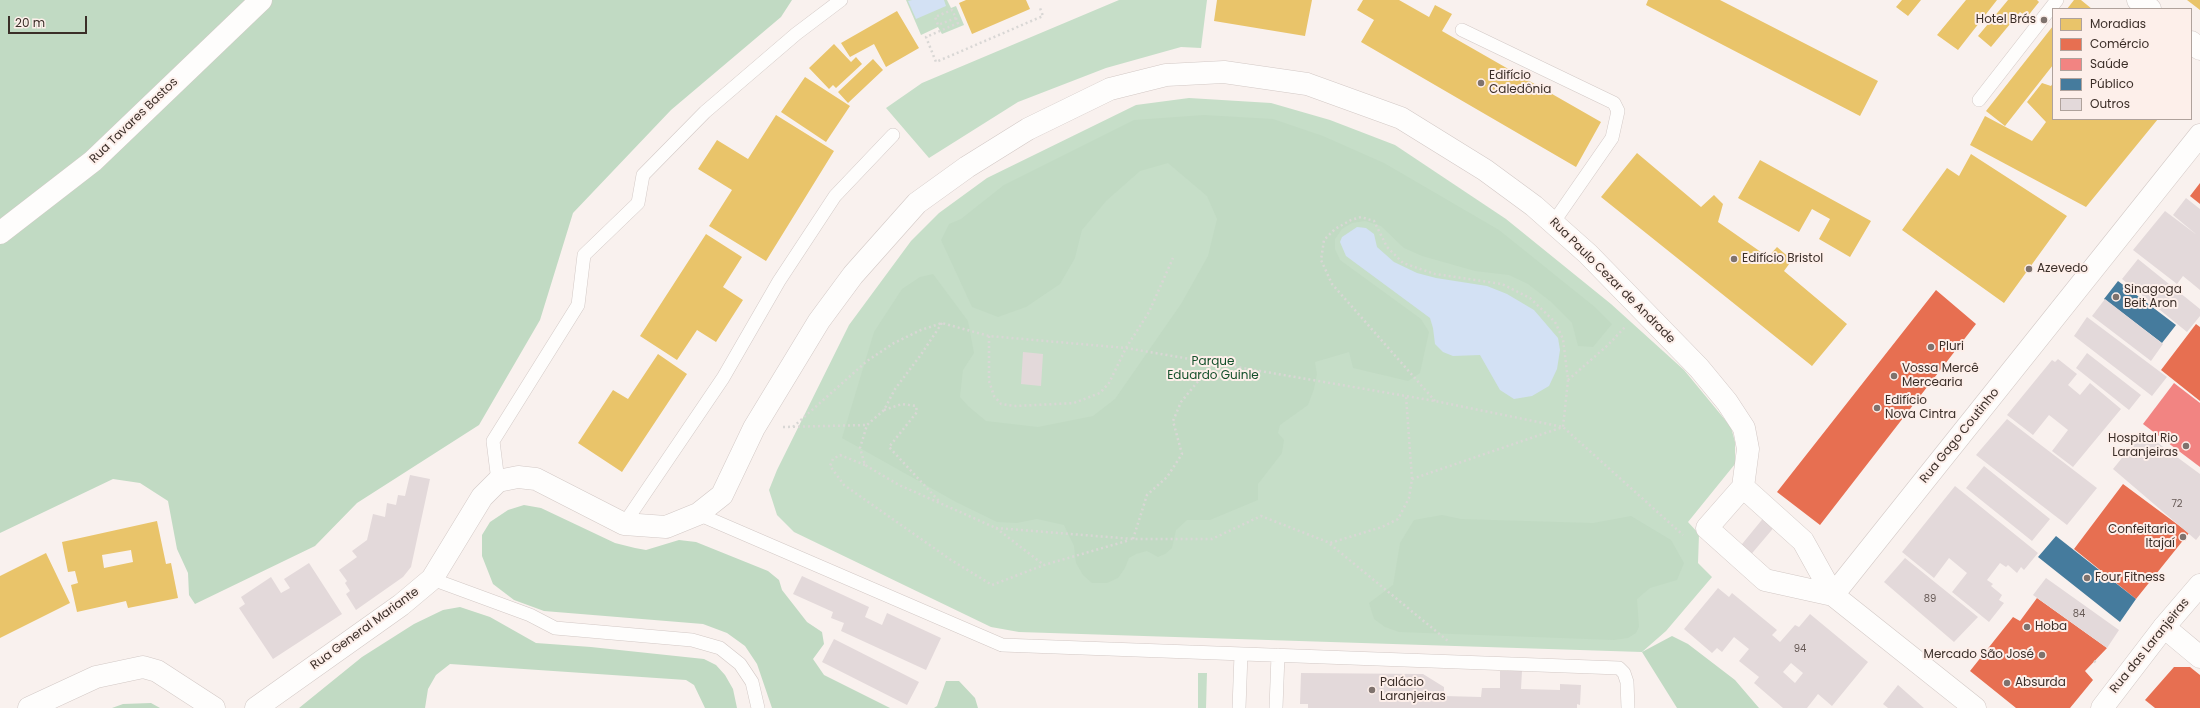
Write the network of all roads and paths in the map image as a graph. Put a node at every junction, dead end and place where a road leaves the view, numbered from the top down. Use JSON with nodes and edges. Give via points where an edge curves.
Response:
{"nodes":[{"id":1,"x":260,"y":0,"type":"edge"},
{"id":2,"x":841,"y":0,"type":"edge"},
{"id":3,"x":2057,"y":0,"type":"edge"},
{"id":4,"x":2138,"y":0,"type":"edge"},
{"id":5,"x":1040,"y":8,"type":"dead end"},
{"id":6,"x":2149,"y":8,"type":"edge"},
{"id":7,"x":956,"y":18,"type":"junction"},
{"id":8,"x":1462,"y":30,"type":"dead end"},
{"id":9,"x":2192,"y":43,"type":"edge"},
{"id":10,"x":2200,"y":49,"type":"edge"},
{"id":11,"x":1979,"y":100,"type":"dead end"},
{"id":12,"x":893,"y":135,"type":"dead end"},
{"id":13,"x":2200,"y":135,"type":"edge"},
{"id":14,"x":1553,"y":223,"type":"junction"},
{"id":15,"x":0,"y":233,"type":"edge"},
{"id":16,"x":1173,"y":258,"type":"dead end"},
{"id":17,"x":942,"y":323,"type":"junction"},
{"id":18,"x":989,"y":336,"type":"junction"},
{"id":19,"x":1608,"y":345,"type":"dead end"},
{"id":20,"x":1126,"y":348,"type":"junction"},
{"id":21,"x":1213,"y":363,"type":"junction"},
{"id":22,"x":1568,"y":380,"type":"junction"},
{"id":23,"x":1406,"y":396,"type":"junction"},
{"id":24,"x":1436,"y":401,"type":"junction"},
{"id":25,"x":884,"y":410,"type":"junction"},
{"id":26,"x":867,"y":425,"type":"junction"},
{"id":27,"x":793,"y":427,"type":"junction"},
{"id":28,"x":1563,"y":427,"type":"junction"},
{"id":29,"x":754,"y":428,"type":"junction"},
{"id":30,"x":865,"y":465,"type":"junction"},
{"id":31,"x":1412,"y":479,"type":"junction"},
{"id":32,"x":498,"y":481,"type":"junction"},
{"id":33,"x":1743,"y":487,"type":"junction"},
{"id":34,"x":940,"y":502,"type":"junction"},
{"id":35,"x":698,"y":514,"type":"junction"},
{"id":36,"x":624,"y":524,"type":"junction"},
{"id":37,"x":996,"y":528,"type":"junction"},
{"id":38,"x":1687,"y":538,"type":"dead end"},
{"id":39,"x":1133,"y":539,"type":"junction"},
{"id":40,"x":1330,"y":544,"type":"junction"},
{"id":41,"x":1044,"y":565,"type":"junction"},
{"id":42,"x":432,"y":579,"type":"junction"},
{"id":43,"x":2200,"y":585,"type":"edge"},
{"id":44,"x":1833,"y":595,"type":"junction"},
{"id":45,"x":2164,"y":628,"type":"junction"},
{"id":46,"x":1453,"y":645,"type":"dead end"},
{"id":47,"x":1241,"y":654,"type":"junction"},
{"id":48,"x":1278,"y":655,"type":"junction"},
{"id":49,"x":2200,"y":657,"type":"edge"},
{"id":50,"x":29,"y":708,"type":"edge"},
{"id":51,"x":214,"y":708,"type":"edge"},
{"id":52,"x":256,"y":708,"type":"edge"},
{"id":53,"x":758,"y":708,"type":"edge"},
{"id":54,"x":1239,"y":708,"type":"edge"},
{"id":55,"x":1276,"y":708,"type":"edge"},
{"id":56,"x":1628,"y":708,"type":"edge"},
{"id":57,"x":1975,"y":708,"type":"edge"},
{"id":58,"x":2102,"y":708,"type":"edge"}],
"edges":[{"from":1,"to":15,"type":"street","name":"Rua Tavares Bastos","via":[[93,161]]},
{"from":2,"to":32,"type":"lane","via":[[796,34],[705,112],[643,175],[638,203],[584,255],[578,305],[493,441]]},
{"from":3,"to":11,"type":"lane"},
{"from":4,"to":6,"type":"street"},
{"from":5,"to":7,"type":"path","via":[[1043,16],[936,62],[926,37],[958,23]]},
{"from":7,"to":7,"type":"path","via":[[952,10],[935,17],[938,25]]},
{"from":8,"to":14,"type":"lane","via":[[1614,103],[1618,111],[1612,138]]},
{"from":9,"to":10,"type":"street"},
{"from":12,"to":36,"type":"lane","via":[[835,196],[779,281],[723,378]]},
{"from":13,"to":44,"type":"street","name":"Rua Gago Coutinho"},
{"from":14,"to":29,"type":"street","name":"Rua Paulo Cezar de Andrade","via":[[1485,170],[1401,118],[1307,84],[1224,72],[1166,76],[1110,89],[1028,129],[967,167],[917,203],[853,275],[819,320]]},
{"from":14,"to":33,"type":"street","name":"Rua Paulo Cezar de Andrade","via":[[1588,254],[1683,352],[1727,402],[1744,428],[1748,449]]},
{"from":16,"to":20,"type":"path","via":[[1149,312]]},
{"from":17,"to":18,"type":"path"},
{"from":17,"to":25,"type":"path","via":[[895,389]]},
{"from":17,"to":27,"type":"path","via":[[894,343],[867,361]]},
{"from":18,"to":20,"type":"path"},
{"from":18,"to":20,"type":"path","via":[[989,381],[994,396],[1001,404],[1014,406],[1074,403],[1100,393],[1109,383]]},
{"from":19,"to":22,"type":"path"},
{"from":20,"to":21,"type":"path"},
{"from":21,"to":23,"type":"path"},
{"from":21,"to":39,"type":"path","via":[[1181,402],[1173,421],[1182,454],[1167,477],[1147,495]]},
{"from":22,"to":24,"type":"path","via":[[1563,339],[1555,322],[1530,298],[1502,284],[1435,274],[1402,263],[1386,247],[1374,221],[1361,217],[1351,220],[1335,229],[1324,240],[1321,260],[1332,284]]},
{"from":22,"to":28,"type":"path"},
{"from":23,"to":24,"type":"path"},
{"from":23,"to":31,"type":"path"},
{"from":24,"to":28,"type":"path"},
{"from":25,"to":26,"type":"path"},
{"from":25,"to":34,"type":"path","via":[[902,404],[916,406],[917,412],[889,447]]},
{"from":26,"to":27,"type":"path"},
{"from":26,"to":30,"type":"path","via":[[860,448]]},
{"from":27,"to":29,"type":"path"},
{"from":28,"to":31,"type":"path"},
{"from":28,"to":38,"type":"path"},
{"from":29,"to":35,"type":"street","name":"Rua Paulo Cezar de Andrade","via":[[722,495]]},
{"from":30,"to":34,"type":"path","via":[[898,485]]},
{"from":30,"to":41,"type":"path","via":[[840,455],[833,459],[830,466],[844,485],[951,560],[992,585]]},
{"from":31,"to":40,"type":"path","via":[[1409,498],[1398,519]]},
{"from":32,"to":36,"type":"street","via":[[518,477],[536,479]]},
{"from":32,"to":42,"type":"street","name":"Rua General Mariante","via":[[482,497]]},
{"from":33,"to":44,"type":"street","via":[[1803,541]]},
{"from":33,"to":44,"type":"street","via":[[1707,528],[1764,580]]},
{"from":34,"to":37,"type":"path"},
{"from":35,"to":36,"type":"street","via":[[666,527]]},
{"from":35,"to":47,"type":"lane","via":[[1002,645]]},
{"from":37,"to":39,"type":"path"},
{"from":37,"to":41,"type":"path"},
{"from":39,"to":40,"type":"path","via":[[1212,539],[1261,516]]},
{"from":39,"to":41,"type":"path"},
{"from":40,"to":46,"type":"path"},
{"from":42,"to":52,"type":"street","name":"Rua General Mariante","via":[[401,605]]},
{"from":42,"to":53,"type":"lane","via":[[530,615],[555,628],[692,640],[720,648],[740,664],[752,682]]},
{"from":43,"to":45,"type":"street","name":"Rua das Laranjeiras"},
{"from":44,"to":57,"type":"street"},
{"from":45,"to":49,"type":"street"},
{"from":45,"to":58,"type":"street","name":"Rua das Laranjeiras"},
{"from":47,"to":48,"type":"lane"},
{"from":47,"to":54,"type":"lane"},
{"from":48,"to":55,"type":"lane"},
{"from":48,"to":56,"type":"lane","via":[[1618,668],[1624,672],[1627,682]]},
{"from":50,"to":51,"type":"street","via":[[96,677],[143,667],[157,671]]}]}
